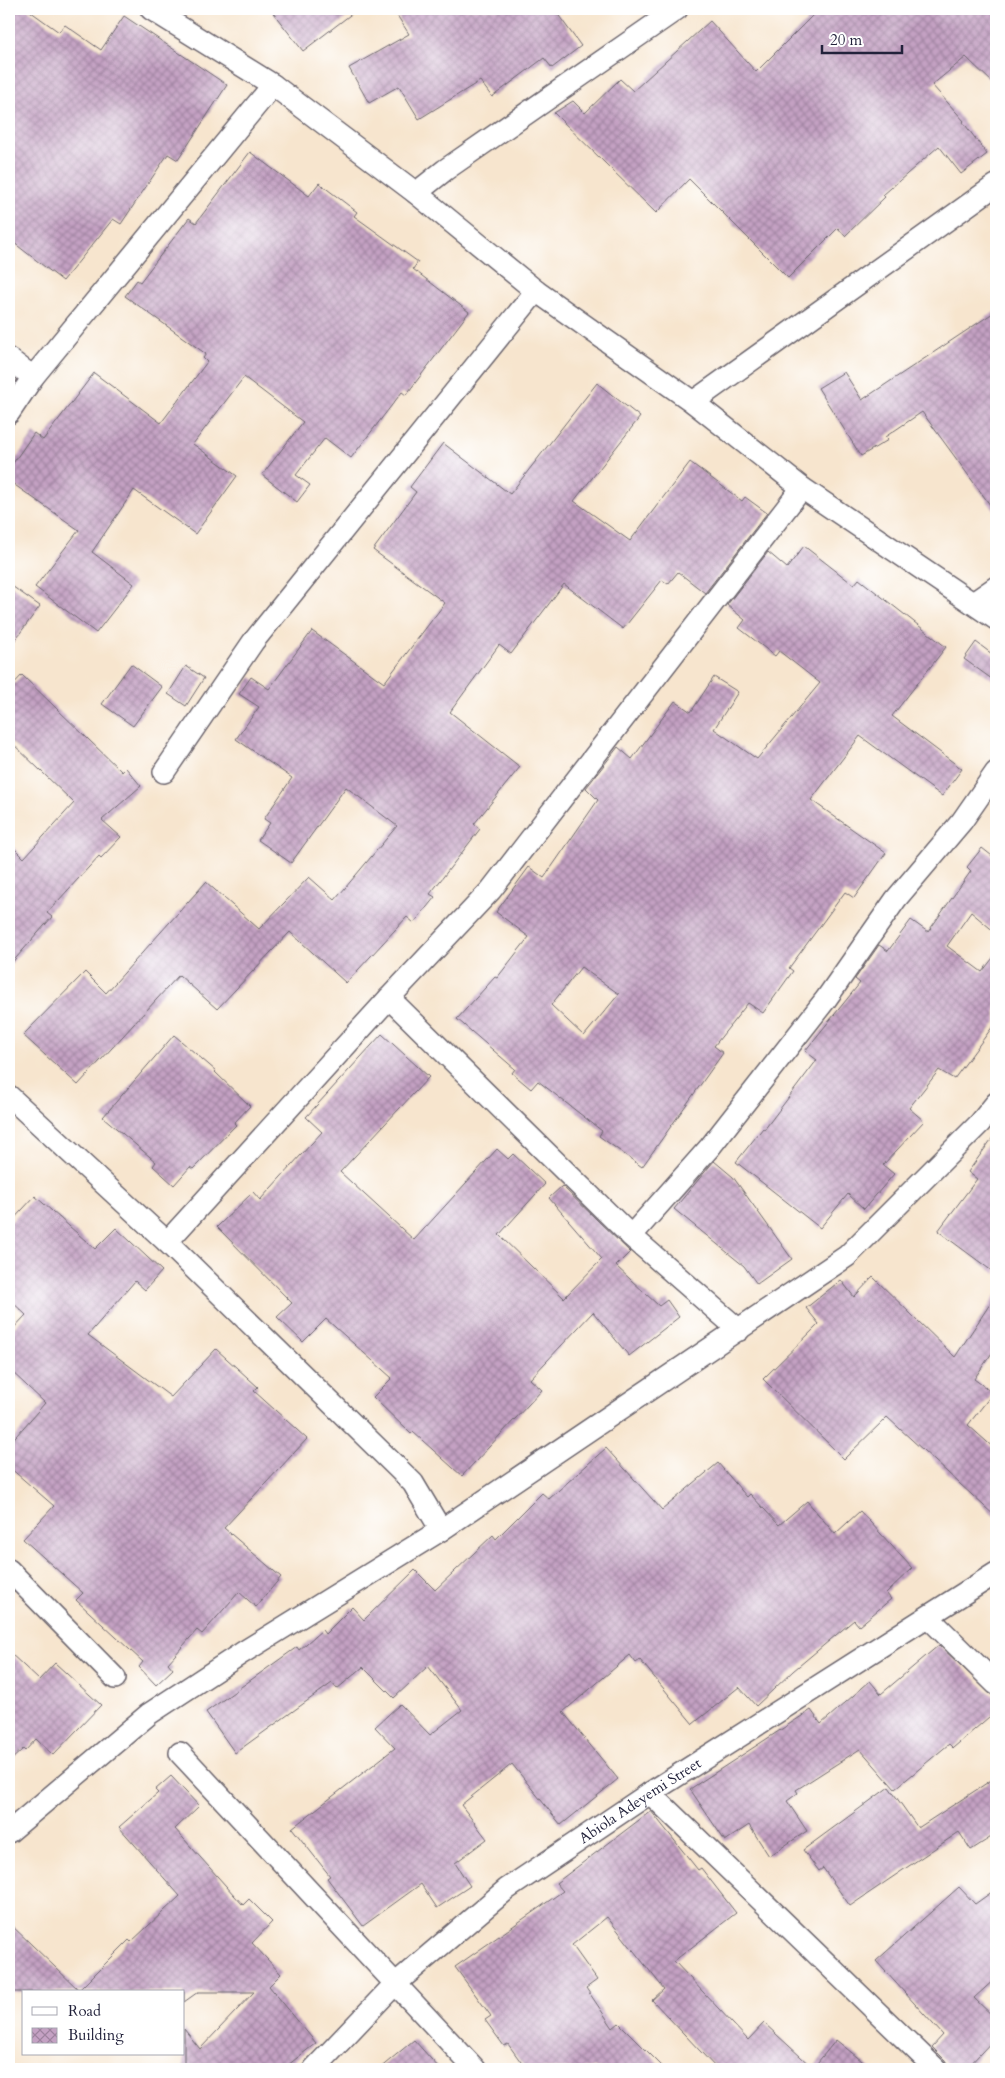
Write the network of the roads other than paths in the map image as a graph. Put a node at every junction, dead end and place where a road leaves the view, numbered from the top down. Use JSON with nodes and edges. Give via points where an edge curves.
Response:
{"nodes":[{"id":1,"x":151,"y":9,"type":"edge"},
{"id":2,"x":677,"y":9,"type":"edge"},
{"id":3,"x":274,"y":85,"type":"junction"},
{"id":4,"x":996,"y":185,"type":"edge"},
{"id":5,"x":416,"y":193,"type":"junction"},
{"id":6,"x":536,"y":291,"type":"junction"},
{"id":7,"x":9,"y":359,"type":"edge"},
{"id":8,"x":33,"y":378,"type":"junction"},
{"id":9,"x":693,"y":402,"type":"junction"},
{"id":10,"x":9,"y":413,"type":"edge"},
{"id":11,"x":802,"y":488,"type":"junction"},
{"id":12,"x":996,"y":587,"type":"edge"},
{"id":13,"x":973,"y":603,"type":"junction"},
{"id":14,"x":996,"y":619,"type":"edge"},
{"id":15,"x":164,"y":772,"type":"dead end"},
{"id":16,"x":996,"y":772,"type":"edge"},
{"id":17,"x":389,"y":998,"type":"junction"},
{"id":18,"x":9,"y":1096,"type":"edge"},
{"id":19,"x":996,"y":1102,"type":"edge"},
{"id":20,"x":631,"y":1236,"type":"junction"},
{"id":21,"x":167,"y":1242,"type":"junction"},
{"id":22,"x":739,"y":1330,"type":"junction"},
{"id":23,"x":441,"y":1530,"type":"junction"},
{"id":24,"x":9,"y":1570,"type":"edge"},
{"id":25,"x":996,"y":1573,"type":"edge"},
{"id":26,"x":928,"y":1617,"type":"junction"},
{"id":27,"x":115,"y":1678,"type":"dead end"},
{"id":28,"x":996,"y":1684,"type":"edge"},
{"id":29,"x":180,"y":1753,"type":"dead end"},
{"id":30,"x":650,"y":1793,"type":"junction"},
{"id":31,"x":9,"y":1832,"type":"edge"},
{"id":32,"x":394,"y":1985,"type":"junction"},
{"id":33,"x":314,"y":2069,"type":"edge"},
{"id":34,"x":475,"y":2069,"type":"edge"},
{"id":35,"x":936,"y":2069,"type":"edge"}],
"edges":[{"from":1,"to":3,"type":"street"},
{"from":2,"to":5,"type":"street"},
{"from":3,"to":5,"type":"street"},
{"from":3,"to":8,"type":"street"},
{"from":4,"to":9,"type":"street"},
{"from":5,"to":6,"type":"street"},
{"from":6,"to":9,"type":"street"},
{"from":6,"to":15,"type":"street","via":[[254,642]]},
{"from":7,"to":8,"type":"street"},
{"from":8,"to":10,"type":"street"},
{"from":9,"to":11,"type":"street"},
{"from":11,"to":13,"type":"street"},
{"from":11,"to":17,"type":"street","via":[[491,890]]},
{"from":12,"to":13,"type":"street"},
{"from":13,"to":14,"type":"street"},
{"from":16,"to":20,"type":"street","via":[[962,822],[896,899],[826,999],[717,1139]]},
{"from":17,"to":20,"type":"street"},
{"from":17,"to":21,"type":"street"},
{"from":18,"to":21,"type":"street"},
{"from":19,"to":22,"type":"street","via":[[980,1123],[848,1256]]},
{"from":20,"to":22,"type":"street"},
{"from":21,"to":23,"type":"street","via":[[413,1482]]},
{"from":22,"to":23,"type":"street"},
{"from":23,"to":31,"type":"street","via":[[149,1714]]},
{"from":24,"to":27,"type":"street"},
{"from":25,"to":26,"type":"street","name":"Abiola Adeyemi Street"},
{"from":26,"to":28,"type":"street"},
{"from":26,"to":30,"type":"street","name":"Abiola Adeyemi Street"},
{"from":29,"to":32,"type":"street"},
{"from":30,"to":32,"type":"street","name":"Abiola Adeyemi Street","via":[[507,1889]]},
{"from":30,"to":35,"type":"street"},
{"from":32,"to":33,"type":"street","name":"Abiola Adeyemi Street"},
{"from":32,"to":34,"type":"street"}]}
